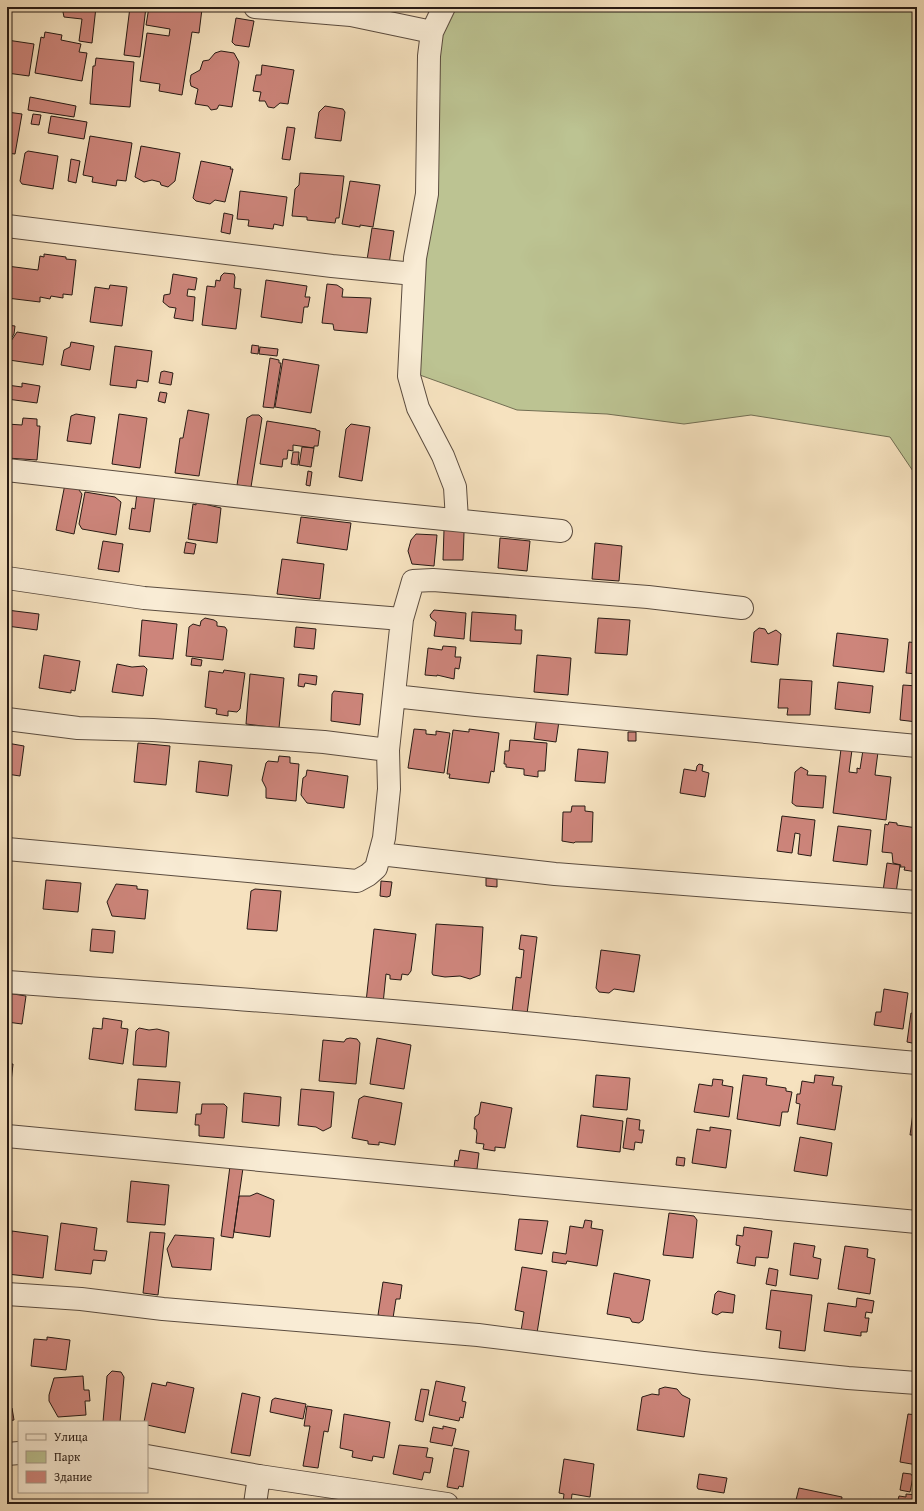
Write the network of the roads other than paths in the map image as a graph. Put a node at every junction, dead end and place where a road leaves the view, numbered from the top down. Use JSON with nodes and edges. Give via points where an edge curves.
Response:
{"nodes":[{"id":1,"x":255,"y":7,"type":"edge"},
{"id":2,"x":444,"y":7,"type":"edge"},
{"id":3,"x":432,"y":32,"type":"junction"},
{"id":4,"x":7,"y":226,"type":"edge"},
{"id":5,"x":414,"y":274,"type":"junction"},
{"id":6,"x":7,"y":470,"type":"edge"},
{"id":7,"x":457,"y":520,"type":"junction"},
{"id":8,"x":561,"y":531,"type":"dead end"},
{"id":9,"x":7,"y":578,"type":"edge"},
{"id":10,"x":742,"y":608,"type":"dead end"},
{"id":11,"x":402,"y":619,"type":"junction"},
{"id":12,"x":394,"y":696,"type":"junction"},
{"id":13,"x":7,"y":719,"type":"edge"},
{"id":14,"x":917,"y":746,"type":"edge"},
{"id":15,"x":388,"y":750,"type":"junction"},
{"id":16,"x":7,"y":849,"type":"edge"},
{"id":17,"x":380,"y":854,"type":"junction"},
{"id":18,"x":917,"y":902,"type":"edge"},
{"id":19,"x":7,"y":982,"type":"edge"},
{"id":20,"x":917,"y":1063,"type":"edge"},
{"id":21,"x":7,"y":1136,"type":"edge"},
{"id":22,"x":917,"y":1222,"type":"edge"},
{"id":23,"x":7,"y":1294,"type":"edge"},
{"id":24,"x":917,"y":1383,"type":"edge"},
{"id":25,"x":18,"y":1453,"type":"edge"},
{"id":26,"x":7,"y":1454,"type":"edge"},
{"id":27,"x":148,"y":1456,"type":"edge"},
{"id":28,"x":259,"y":1476,"type":"junction"},
{"id":29,"x":255,"y":1504,"type":"edge"},
{"id":30,"x":447,"y":1504,"type":"edge"}],
"edges":[{"from":1,"to":3,"type":"street","via":[[351,15]]},
{"from":2,"to":3,"type":"street"},
{"from":3,"to":5,"type":"street","via":[[429,56],[427,194],[414,258]]},
{"from":4,"to":5,"type":"street"},
{"from":5,"to":7,"type":"street","via":[[409,376],[418,408],[443,456],[454,487]]},
{"from":6,"to":7,"type":"street"},
{"from":7,"to":8,"type":"street"},
{"from":9,"to":11,"type":"street","via":[[144,598]]},
{"from":10,"to":11,"type":"street","via":[[648,597],[433,580],[413,581]]},
{"from":11,"to":12,"type":"street"},
{"from":12,"to":14,"type":"street"},
{"from":12,"to":15,"type":"street"},
{"from":13,"to":15,"type":"street","via":[[78,728],[153,730],[324,742]]},
{"from":15,"to":17,"type":"street","via":[[389,789]]},
{"from":16,"to":17,"type":"street","via":[[357,881],[376,868]]},
{"from":17,"to":18,"type":"street","via":[[555,874]]},
{"from":19,"to":20,"type":"street","via":[[565,1027]]},
{"from":21,"to":22,"type":"street"},
{"from":23,"to":24,"type":"street","via":[[478,1335],[710,1364]]},
{"from":25,"to":26,"type":"street"},
{"from":27,"to":28,"type":"street"},
{"from":28,"to":29,"type":"street"},
{"from":28,"to":30,"type":"street"}]}
